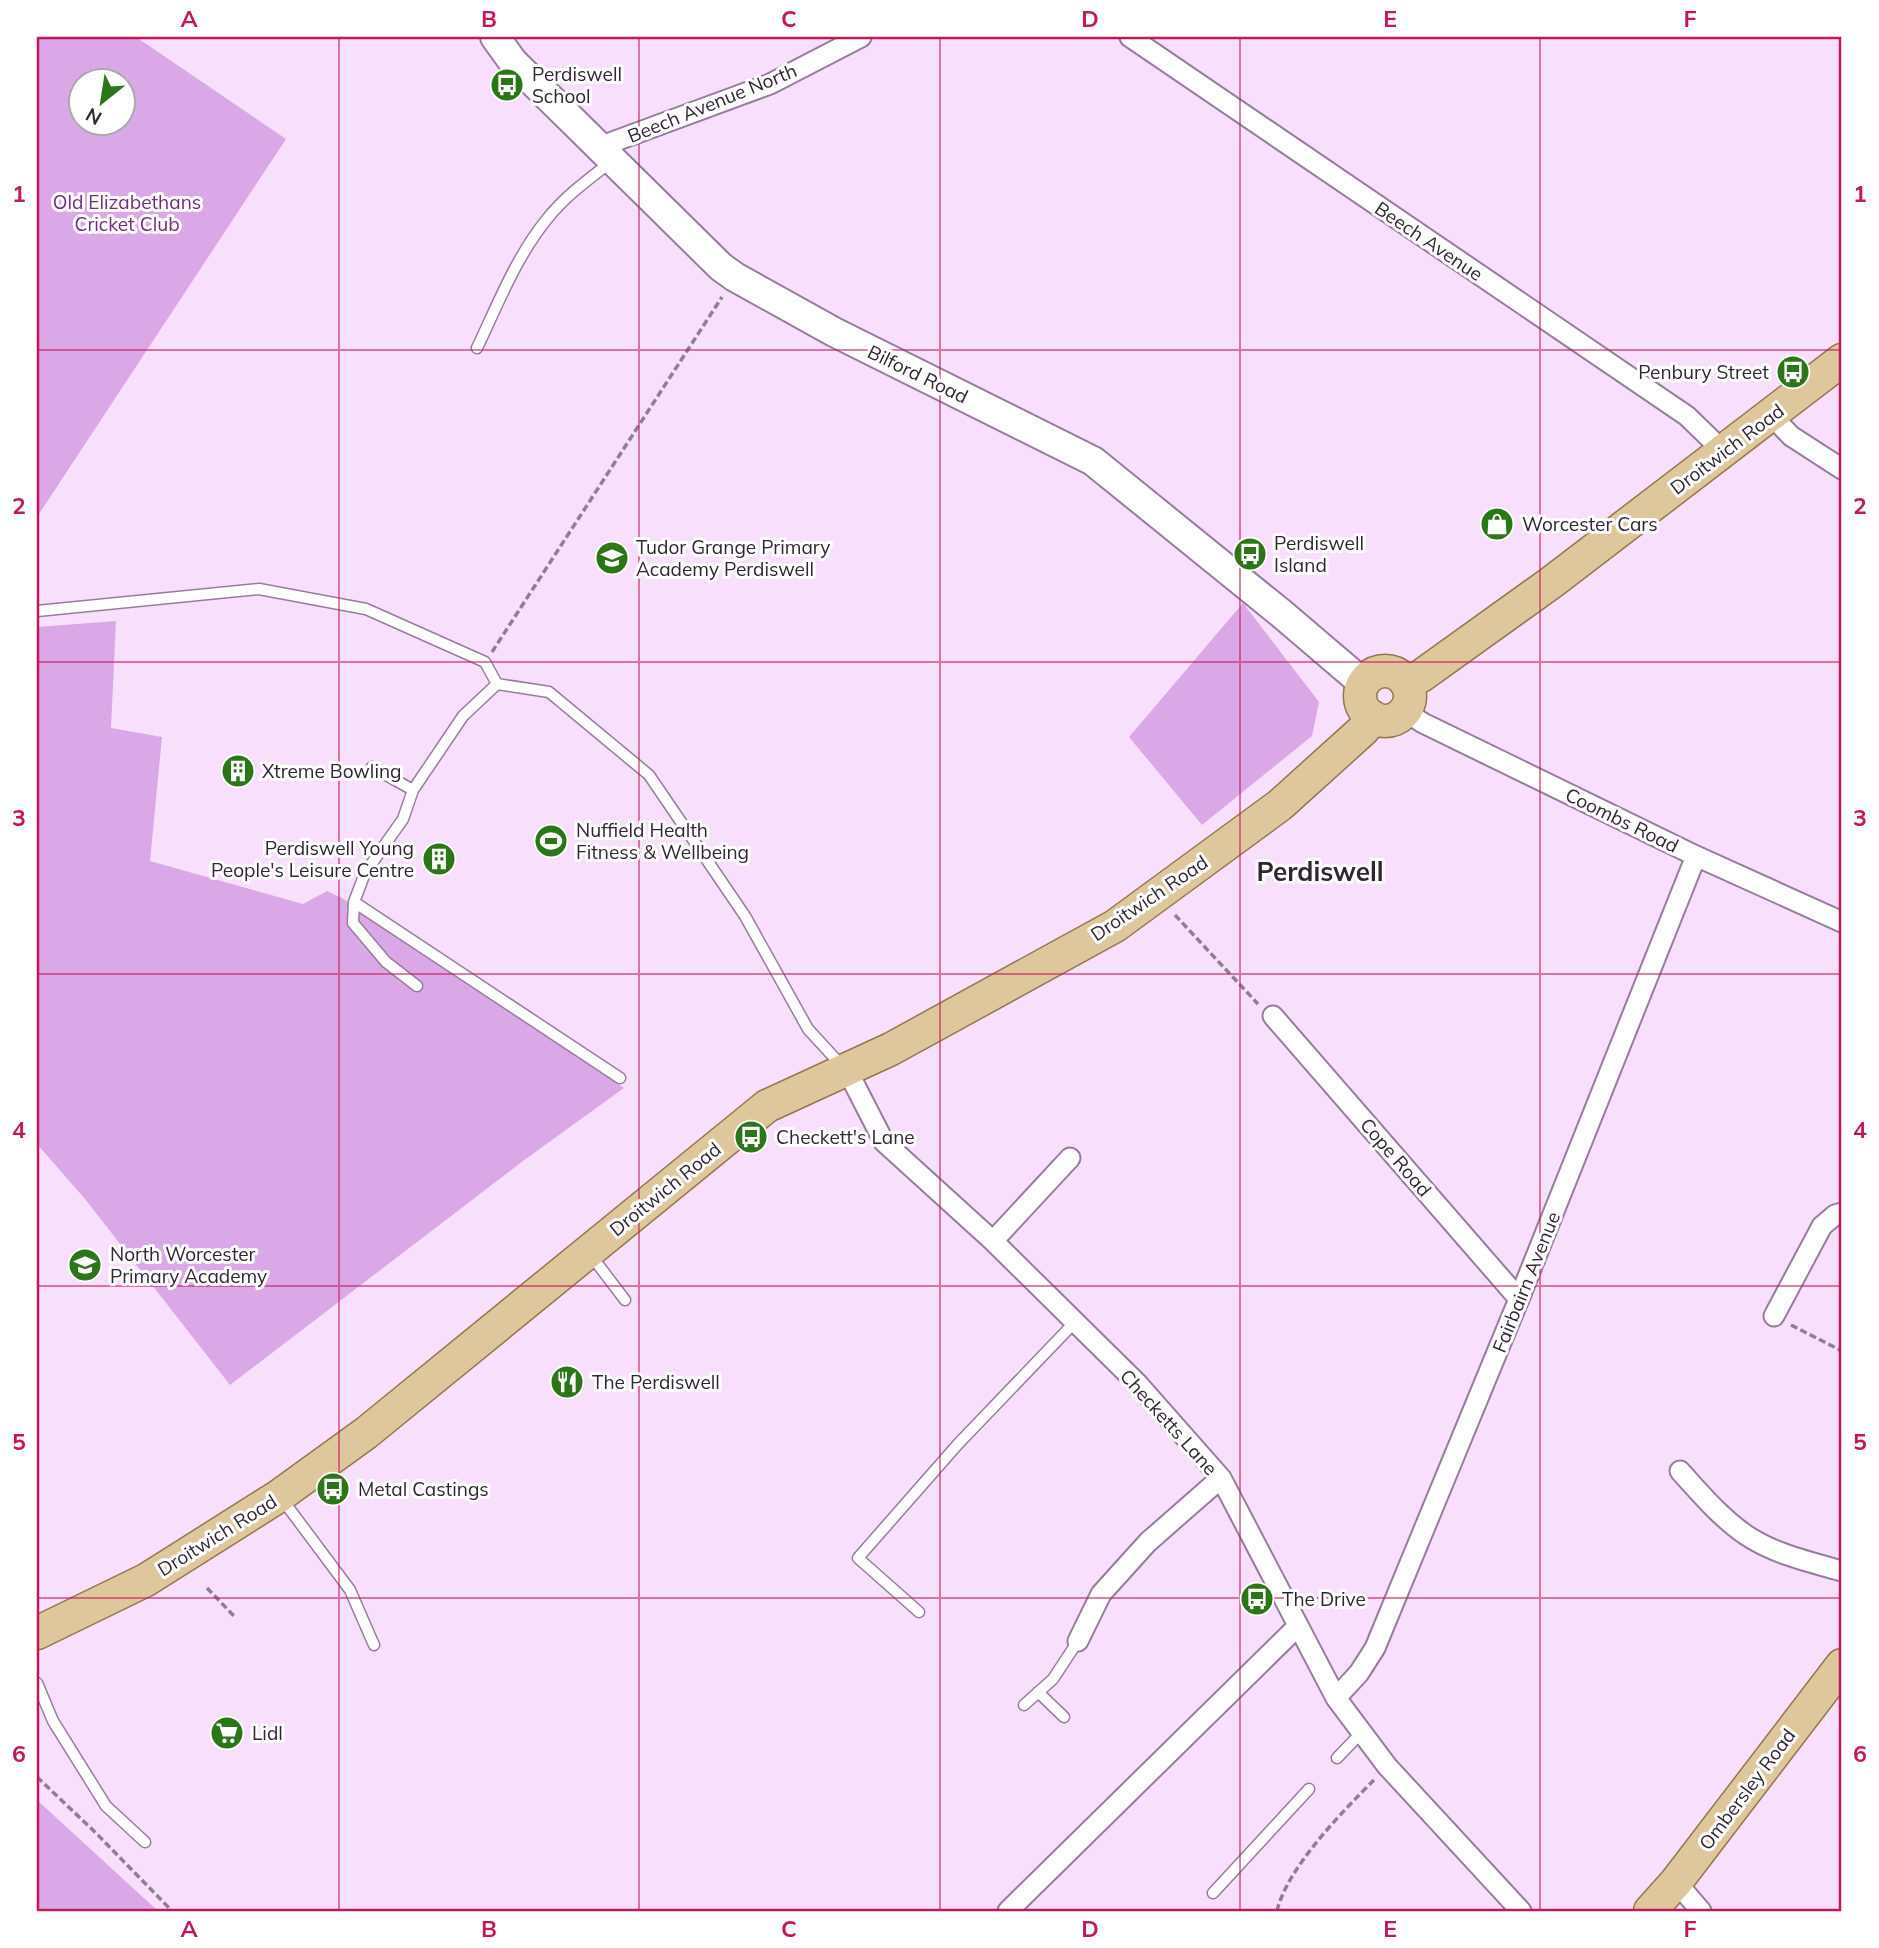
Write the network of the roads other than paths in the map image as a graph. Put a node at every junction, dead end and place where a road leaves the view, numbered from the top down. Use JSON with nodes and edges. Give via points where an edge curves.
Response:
{"nodes":[{"id":1,"x":495,"y":37,"type":"edge"},
{"id":2,"x":861,"y":37,"type":"edge"},
{"id":3,"x":1130,"y":37,"type":"edge"},
{"id":4,"x":605,"y":154,"type":"junction"},
{"id":5,"x":477,"y":348,"type":"dead end"},
{"id":6,"x":1842,"y":360,"type":"edge"},
{"id":7,"x":1771,"y":415,"type":"junction"},
{"id":8,"x":1723,"y":451,"type":"junction"},
{"id":9,"x":1842,"y":469,"type":"edge"},
{"id":10,"x":37,"y":611,"type":"edge"},
{"id":11,"x":497,"y":684,"type":"junction"},
{"id":12,"x":1364,"y":684,"type":"junction"},
{"id":13,"x":1405,"y":697,"type":"junction"},
{"id":14,"x":1373,"y":717,"type":"junction"},
{"id":15,"x":372,"y":767,"type":"dead end"},
{"id":16,"x":413,"y":790,"type":"junction"},
{"id":17,"x":1696,"y":856,"type":"junction"},
{"id":18,"x":354,"y":902,"type":"junction"},
{"id":19,"x":1842,"y":922,"type":"edge"},
{"id":20,"x":416,"y":986,"type":"dead end"},
{"id":21,"x":1273,"y":1016,"type":"road end"},
{"id":22,"x":847,"y":1070,"type":"junction"},
{"id":23,"x":620,"y":1077,"type":"dead end"},
{"id":24,"x":1070,"y":1158,"type":"dead end"},
{"id":25,"x":1842,"y":1213,"type":"edge"},
{"id":26,"x":993,"y":1241,"type":"junction"},
{"id":27,"x":588,"y":1251,"type":"junction"},
{"id":28,"x":1520,"y":1299,"type":"junction"},
{"id":29,"x":625,"y":1300,"type":"dead end"},
{"id":30,"x":1774,"y":1316,"type":"road end"},
{"id":31,"x":1075,"y":1322,"type":"junction"},
{"id":32,"x":1680,"y":1471,"type":"dead end"},
{"id":33,"x":1220,"y":1478,"type":"junction"},
{"id":34,"x":279,"y":1496,"type":"junction"},
{"id":35,"x":1842,"y":1571,"type":"edge"},
{"id":36,"x":919,"y":1612,"type":"dead end"},
{"id":37,"x":1297,"y":1627,"type":"junction"},
{"id":38,"x":37,"y":1633,"type":"edge"},
{"id":39,"x":1078,"y":1641,"type":"joint"},
{"id":40,"x":374,"y":1644,"type":"dead end"},
{"id":41,"x":1842,"y":1665,"type":"edge"},
{"id":42,"x":37,"y":1683,"type":"edge"},
{"id":43,"x":1038,"y":1692,"type":"junction"},
{"id":44,"x":1336,"y":1698,"type":"junction"},
{"id":45,"x":1024,"y":1705,"type":"dead end"},
{"id":46,"x":1064,"y":1717,"type":"dead end"},
{"id":47,"x":1362,"y":1733,"type":"junction"},
{"id":48,"x":1337,"y":1758,"type":"dead end"},
{"id":49,"x":1309,"y":1789,"type":"dead end"},
{"id":50,"x":145,"y":1842,"type":"dead end"},
{"id":51,"x":1675,"y":1882,"type":"junction"},
{"id":52,"x":1213,"y":1892,"type":"dead end"},
{"id":53,"x":1007,"y":1911,"type":"edge"},
{"id":54,"x":1521,"y":1911,"type":"edge"},
{"id":55,"x":1650,"y":1911,"type":"edge"},
{"id":56,"x":1701,"y":1911,"type":"edge"}],
"edges":[{"from":1,"to":4,"type":"main road","name":"Bilford Road","via":[[513,62]]},
{"from":2,"to":4,"type":"street","name":"Beech Avenue North","via":[[770,84]]},
{"from":3,"to":8,"type":"street","name":"Beech Avenue","via":[[1687,416]]},
{"from":4,"to":5,"type":"lane","via":[[547,219],[515,268]]},
{"from":4,"to":12,"type":"main road","name":"Bilford Road","via":[[735,277],[834,332],[1093,460]]},
{"from":6,"to":7,"type":"main road","name":"Droitwich Road"},
{"from":7,"to":8,"type":"main road","name":"Droitwich Road"},
{"from":7,"to":9,"type":"street","via":[[1791,436]]},
{"from":8,"to":13,"type":"main road","name":"Droitwich Road","via":[[1421,676]]},
{"from":10,"to":11,"type":"lane","via":[[259,589],[366,609],[485,662]]},
{"from":11,"to":16,"type":"lane","via":[[463,716]]},
{"from":11,"to":22,"type":"lane","via":[[549,692],[649,775],[745,916],[807,1029]]},
{"from":12,"to":13,"type":"main road","via":[[1375,673],[1386,671],[1398,675]]},
{"from":12,"to":14,"type":"main road","via":[[1361,704]]},
{"from":13,"to":14,"type":"main road","name":"Droitwich Road","via":[[1400,716],[1390,721]]},
{"from":13,"to":17,"type":"street","name":"Coombs Road"},
{"from":14,"to":22,"type":"main road","name":"Droitwich Road","via":[[1280,805],[1115,926]]},
{"from":15,"to":16,"type":"lane"},
{"from":16,"to":18,"type":"lane","via":[[403,819],[365,873]]},
{"from":17,"to":19,"type":"street","name":"Coombs Road"},
{"from":17,"to":28,"type":"street","name":"Fairbairn Avenue"},
{"from":18,"to":20,"type":"lane","via":[[353,923],[386,962]]},
{"from":18,"to":23,"type":"lane"},
{"from":21,"to":28,"type":"street","name":"Cope Road"},
{"from":22,"to":26,"type":"street","name":"Checketts Lane","via":[[884,1142]]},
{"from":22,"to":27,"type":"main road","name":"Droitwich Road","via":[[767,1106]]},
{"from":24,"to":26,"type":"street"},
{"from":25,"to":30,"type":"street","via":[[1822,1226]]},
{"from":26,"to":31,"type":"street","name":"Checketts Lane"},
{"from":27,"to":29,"type":"lane"},
{"from":27,"to":34,"type":"main road","name":"Droitwich Road","via":[[366,1433]]},
{"from":28,"to":44,"type":"street","name":"Fairbairn Avenue","via":[[1375,1648]]},
{"from":31,"to":33,"type":"street","name":"Checketts Lane","via":[[1138,1384]]},
{"from":31,"to":36,"type":"lane","via":[[958,1444],[858,1559]]},
{"from":32,"to":35,"type":"street","via":[[1747,1536],[1797,1559]]},
{"from":33,"to":37,"type":"street","name":"Checketts Lane"},
{"from":33,"to":39,"type":"street","via":[[1148,1542],[1101,1594]]},
{"from":34,"to":38,"type":"main road","name":"Droitwich Road","via":[[146,1580]]},
{"from":34,"to":40,"type":"lane","via":[[350,1590]]},
{"from":37,"to":44,"type":"street","name":"Checketts Lane"},
{"from":37,"to":53,"type":"street"},
{"from":39,"to":43,"type":"lane","via":[[1053,1679]]},
{"from":41,"to":51,"type":"main road","name":"Ombersley Road"},
{"from":42,"to":50,"type":"lane","via":[[53,1721],[106,1806]]},
{"from":43,"to":45,"type":"lane"},
{"from":43,"to":46,"type":"lane"},
{"from":44,"to":47,"type":"street","name":"Checketts Lane"},
{"from":47,"to":48,"type":"lane"},
{"from":47,"to":54,"type":"street","name":"Checketts Lane"},
{"from":49,"to":52,"type":"lane"},
{"from":51,"to":55,"type":"main road","name":"Ombersley Road"},
{"from":51,"to":56,"type":"street"}]}
